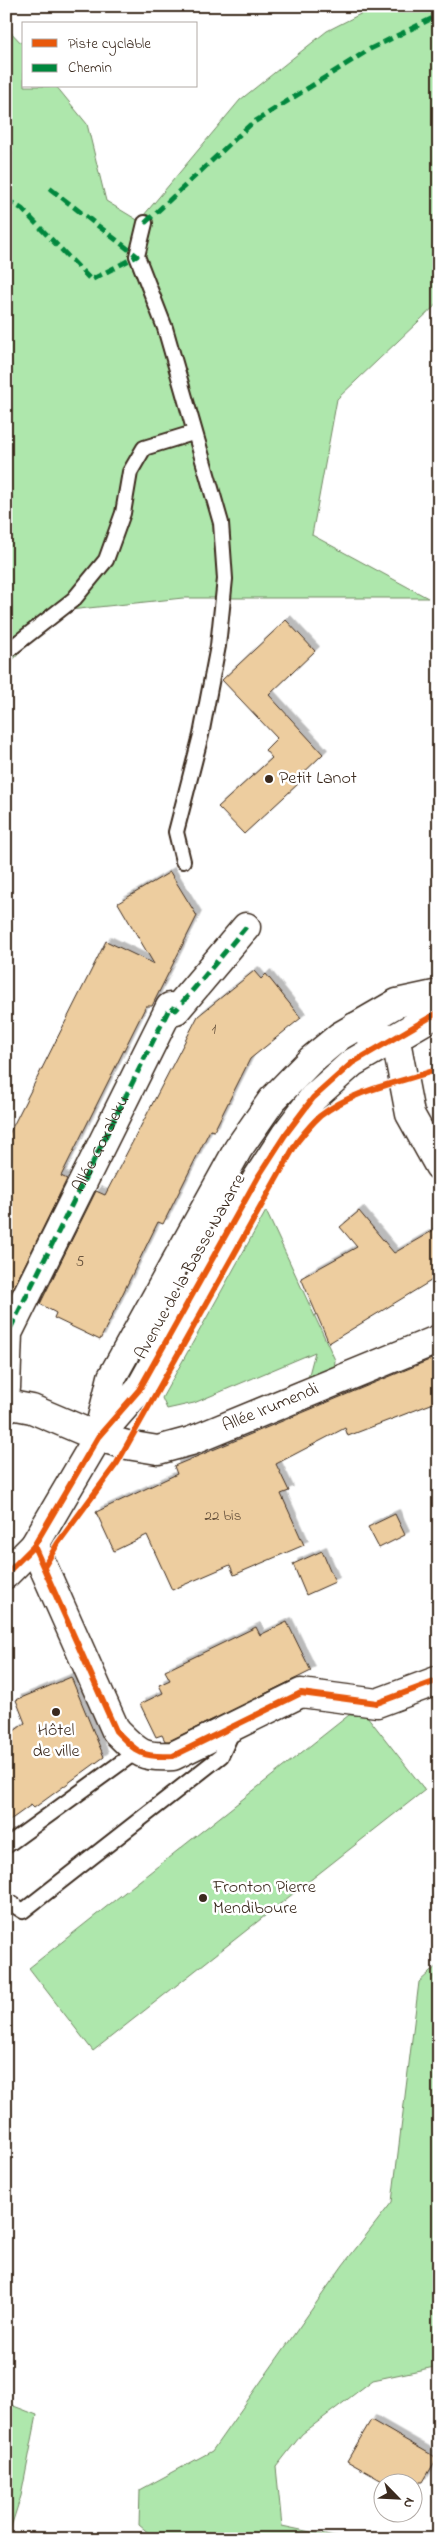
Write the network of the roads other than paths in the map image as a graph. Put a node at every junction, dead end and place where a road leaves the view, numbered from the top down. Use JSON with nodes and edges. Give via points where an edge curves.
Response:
{"nodes":[{"id":1,"x":145,"y":223,"type":"dead end"},
{"id":2,"x":193,"y":433,"type":"junction"},
{"id":3,"x":6,"y":652,"type":"edge"},
{"id":4,"x":183,"y":861,"type":"dead end"},
{"id":5,"x":246,"y":927,"type":"dead end"},
{"id":6,"x":439,"y":994,"type":"edge"},
{"id":7,"x":439,"y":1012,"type":"edge"},
{"id":8,"x":355,"y":1027,"type":"junction"},
{"id":9,"x":393,"y":1039,"type":"junction"},
{"id":10,"x":439,"y":1166,"type":"edge"},
{"id":11,"x":439,"y":1339,"type":"edge"},
{"id":12,"x":6,"y":1388,"type":"edge"},
{"id":13,"x":6,"y":1404,"type":"edge"},
{"id":14,"x":98,"y":1437,"type":"junction"},
{"id":15,"x":34,"y":1546,"type":"junction"},
{"id":16,"x":6,"y":1574,"type":"edge"},
{"id":17,"x":439,"y":1680,"type":"edge"},
{"id":18,"x":236,"y":1725,"type":"junction"},
{"id":19,"x":137,"y":1751,"type":"junction"},
{"id":20,"x":6,"y":1846,"type":"edge"},
{"id":21,"x":6,"y":1900,"type":"edge"}],
"edges":[{"from":1,"to":2,"type":"lane","via":[[137,256],[165,328]]},
{"from":2,"to":3,"type":"lane","via":[[144,448],[130,472],[123,513],[106,560],[74,599]]},
{"from":2,"to":4,"type":"lane","via":[[221,523],[226,579],[218,646],[201,735],[176,832]]},
{"from":5,"to":12,"type":"street","name":"Allée Goxaleku","via":[[176,1010],[170,1007],[8,1333]]},
{"from":6,"to":8,"type":"street","name":"Avenue de la Basse Navarre","via":[[397,1003]]},
{"from":7,"to":9,"type":"street","name":"Avenue de la Basse Navarre"},
{"from":8,"to":9,"type":"street"},
{"from":8,"to":14,"type":"street","name":"Avenue de la Basse Navarre","via":[[311,1060],[272,1100],[238,1149],[112,1377]]},
{"from":9,"to":10,"type":"street","via":[[399,1051],[410,1114]]},
{"from":9,"to":14,"type":"street","name":"Avenue de la Basse Navarre","via":[[352,1064],[313,1098],[285,1135],[258,1177],[139,1390]]},
{"from":11,"to":14,"type":"street","name":"Allée Irumendi","via":[[191,1441],[158,1450]]},
{"from":13,"to":14,"type":"street","name":"Allée Irumendi","via":[[32,1409]]},
{"from":14,"to":15,"type":"street","name":"Avenue de la Basse Navarre"},
{"from":15,"to":16,"type":"street","name":"Avenue de la Basse Navarre"},
{"from":15,"to":19,"type":"street","via":[[116,1731]]},
{"from":17,"to":18,"type":"street","via":[[377,1703],[301,1693]]},
{"from":18,"to":19,"type":"street","via":[[173,1756],[152,1757]]},
{"from":18,"to":21,"type":"lane","via":[[221,1756],[24,1911]]},
{"from":19,"to":20,"type":"lane"}]}
